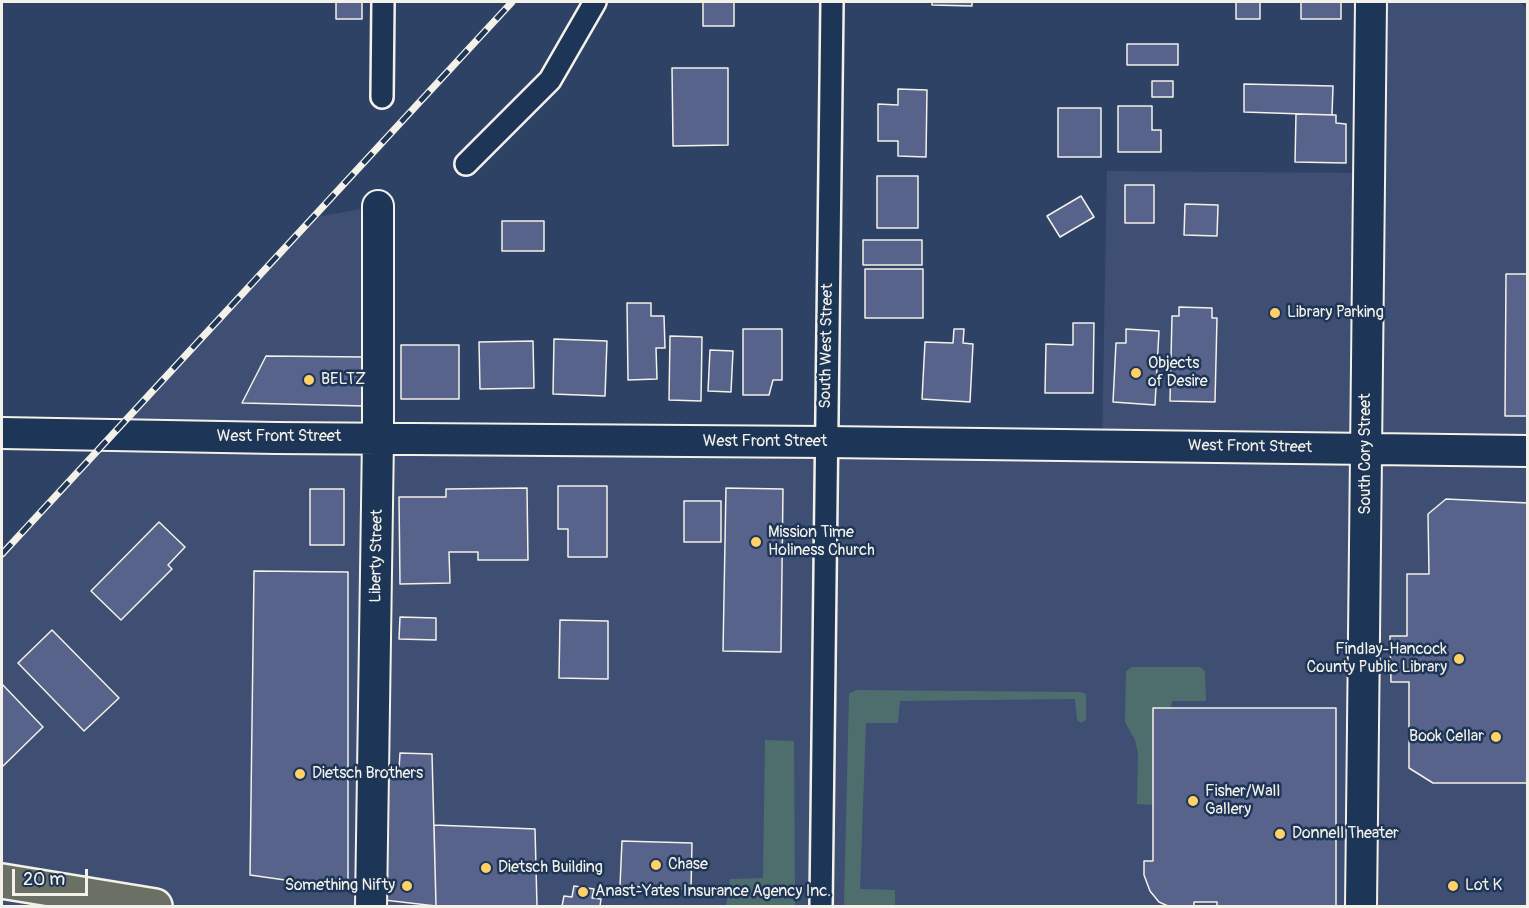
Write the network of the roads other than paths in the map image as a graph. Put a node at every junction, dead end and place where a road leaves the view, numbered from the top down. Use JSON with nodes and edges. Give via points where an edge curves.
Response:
{"nodes":[{"id":1,"x":383,"y":2,"type":"edge"},
{"id":2,"x":595,"y":2,"type":"edge"},
{"id":3,"x":832,"y":2,"type":"edge"},
{"id":4,"x":1371,"y":2,"type":"edge"},
{"id":5,"x":382,"y":97,"type":"dead end"},
{"id":6,"x":466,"y":164,"type":"dead end"},
{"id":7,"x":378,"y":206,"type":"dead end"},
{"id":8,"x":2,"y":433,"type":"edge"},
{"id":9,"x":378,"y":438,"type":"junction"},
{"id":10,"x":826,"y":442,"type":"junction"},
{"id":11,"x":1367,"y":448,"type":"junction"},
{"id":12,"x":1527,"y":451,"type":"edge"},
{"id":13,"x":2,"y":881,"type":"edge"},
{"id":14,"x":155,"y":906,"type":"edge"},
{"id":15,"x":371,"y":906,"type":"edge"},
{"id":16,"x":821,"y":906,"type":"edge"},
{"id":17,"x":1361,"y":906,"type":"edge"}],
"edges":[{"from":1,"to":5,"type":"street"},
{"from":2,"to":6,"type":"street","via":[[550,80]]},
{"from":3,"to":10,"type":"street","name":"South West Street"},
{"from":4,"to":11,"type":"street","name":"South Cory Street"},
{"from":7,"to":9,"type":"street","name":"Liberty Street"},
{"from":8,"to":9,"type":"street","name":"West Front Street"},
{"from":9,"to":10,"type":"street","name":"West Front Street"},
{"from":9,"to":15,"type":"street","name":"Liberty Street"},
{"from":10,"to":11,"type":"street","name":"West Front Street"},
{"from":10,"to":16,"type":"street","name":"South West Street"},
{"from":11,"to":12,"type":"street","name":"West Front Street"},
{"from":11,"to":17,"type":"street","name":"South Cory Street"},
{"from":13,"to":14,"type":"highway"}]}
